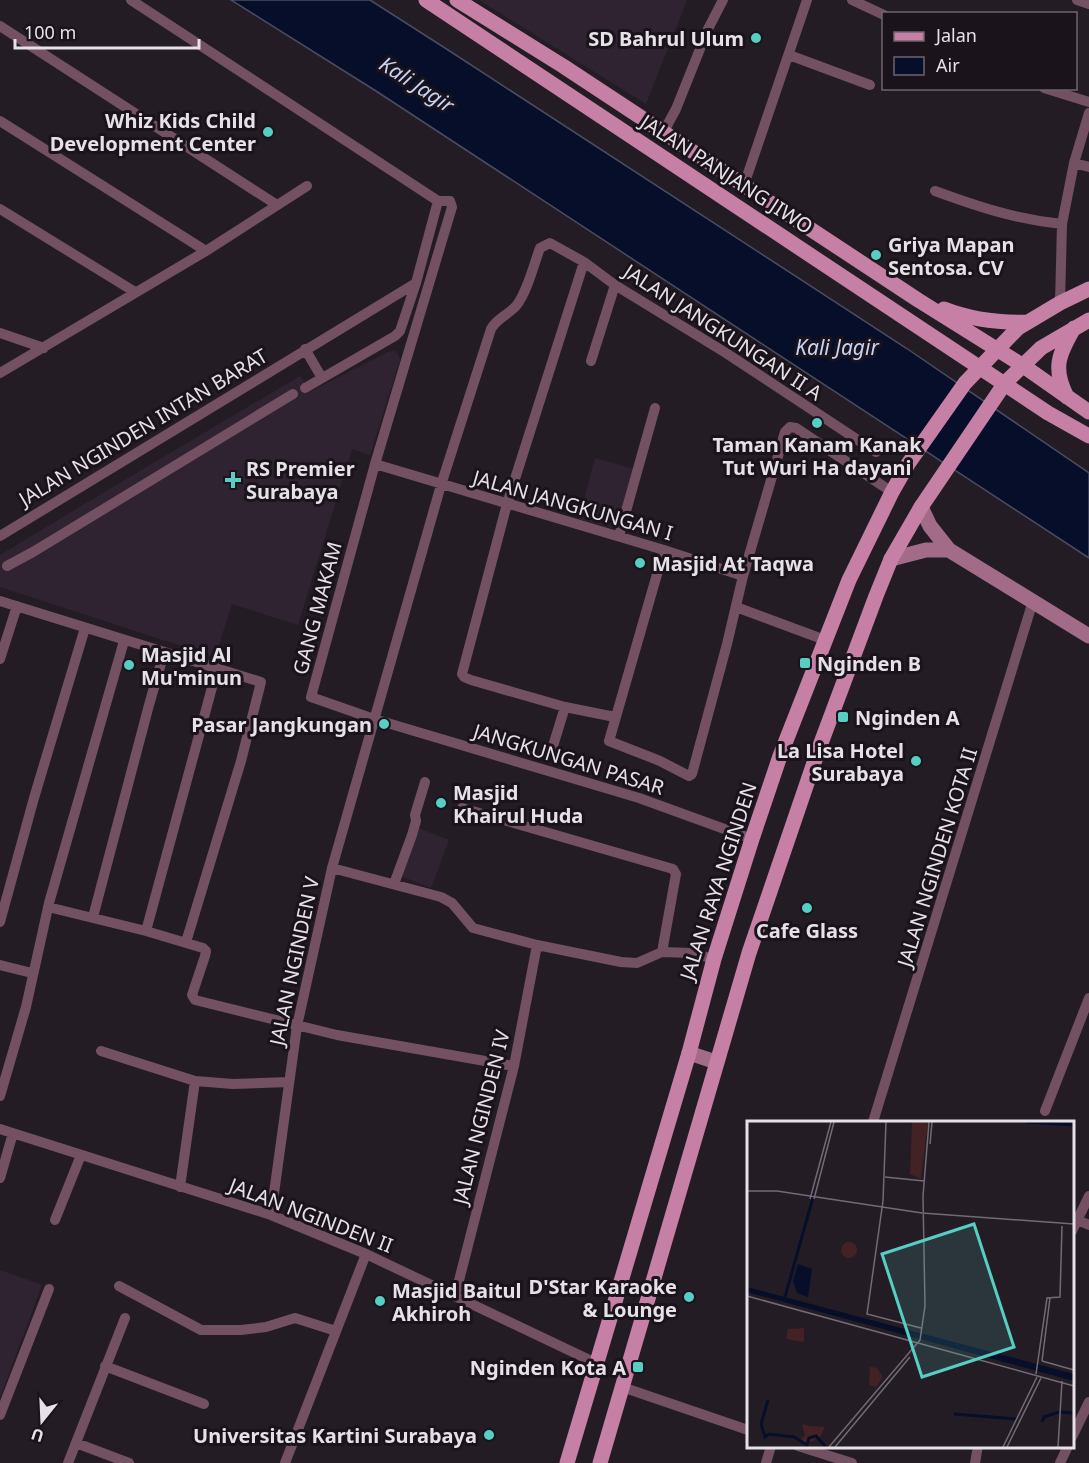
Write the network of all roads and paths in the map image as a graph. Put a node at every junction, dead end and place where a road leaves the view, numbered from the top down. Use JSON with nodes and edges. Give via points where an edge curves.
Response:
{"nodes":[{"id":1,"x":131,"y":0,"type":"edge"},
{"id":2,"x":426,"y":0,"type":"edge"},
{"id":3,"x":457,"y":0,"type":"edge"},
{"id":4,"x":723,"y":0,"type":"edge"},
{"id":5,"x":807,"y":0,"type":"edge"},
{"id":6,"x":852,"y":0,"type":"edge"},
{"id":7,"x":1077,"y":0,"type":"edge"},
{"id":8,"x":1089,"y":4,"type":"edge"},
{"id":9,"x":882,"y":14,"type":"edge"},
{"id":10,"x":0,"y":26,"type":"edge"},
{"id":11,"x":789,"y":55,"type":"junction"},
{"id":12,"x":870,"y":85,"type":"dead end"},
{"id":13,"x":1050,"y":90,"type":"edge"},
{"id":14,"x":1089,"y":102,"type":"edge"},
{"id":15,"x":1089,"y":113,"type":"edge"},
{"id":16,"x":0,"y":121,"type":"edge"},
{"id":17,"x":663,"y":133,"type":"junction"},
{"id":18,"x":1074,"y":163,"type":"junction"},
{"id":19,"x":1089,"y":167,"type":"edge"},
{"id":20,"x":744,"y":185,"type":"junction"},
{"id":21,"x":307,"y":186,"type":"dead end"},
{"id":22,"x":935,"y":191,"type":"dead end"},
{"id":23,"x":438,"y":201,"type":"junction"},
{"id":24,"x":277,"y":205,"type":"junction"},
{"id":25,"x":0,"y":209,"type":"edge"},
{"id":26,"x":1062,"y":224,"type":"junction"},
{"id":27,"x":206,"y":251,"type":"junction"},
{"id":28,"x":584,"y":262,"type":"junction"},
{"id":29,"x":416,"y":283,"type":"junction"},
{"id":30,"x":615,"y":285,"type":"junction"},
{"id":31,"x":1089,"y":290,"type":"edge"},
{"id":32,"x":135,"y":292,"type":"junction"},
{"id":33,"x":918,"y":300,"type":"junction"},
{"id":34,"x":1060,"y":303,"type":"junction"},
{"id":35,"x":1089,"y":320,"type":"edge"},
{"id":36,"x":1028,"y":322,"type":"junction"},
{"id":37,"x":1074,"y":327,"type":"junction"},
{"id":38,"x":0,"y":333,"type":"edge"},
{"id":39,"x":44,"y":348,"type":"junction"},
{"id":40,"x":305,"y":349,"type":"junction"},
{"id":41,"x":996,"y":350,"type":"junction"},
{"id":42,"x":591,"y":361,"type":"dead end"},
{"id":43,"x":1022,"y":365,"type":"junction"},
{"id":44,"x":980,"y":366,"type":"junction"},
{"id":45,"x":0,"y":373,"type":"edge"},
{"id":46,"x":322,"y":378,"type":"junction"},
{"id":47,"x":1005,"y":383,"type":"junction"},
{"id":48,"x":305,"y":388,"type":"dead end"},
{"id":49,"x":293,"y":394,"type":"dead end"},
{"id":50,"x":1067,"y":397,"type":"junction"},
{"id":51,"x":655,"y":408,"type":"dead end"},
{"id":52,"x":1089,"y":412,"type":"edge"},
{"id":53,"x":1089,"y":436,"type":"edge"},
{"id":54,"x":876,"y":452,"type":"dead end"},
{"id":55,"x":375,"y":464,"type":"junction"},
{"id":56,"x":441,"y":485,"type":"junction"},
{"id":57,"x":892,"y":492,"type":"junction"},
{"id":58,"x":507,"y":504,"type":"junction"},
{"id":59,"x":921,"y":507,"type":"junction"},
{"id":60,"x":0,"y":536,"type":"edge"},
{"id":61,"x":619,"y":536,"type":"junction"},
{"id":62,"x":664,"y":550,"type":"junction"},
{"id":63,"x":949,"y":550,"type":"junction"},
{"id":64,"x":891,"y":559,"type":"junction"},
{"id":65,"x":7,"y":566,"type":"dead end"},
{"id":66,"x":743,"y":576,"type":"junction"},
{"id":67,"x":0,"y":601,"type":"edge"},
{"id":68,"x":1033,"y":601,"type":"junction"},
{"id":69,"x":16,"y":606,"type":"junction"},
{"id":70,"x":736,"y":608,"type":"junction"},
{"id":71,"x":85,"y":628,"type":"junction"},
{"id":72,"x":1089,"y":636,"type":"edge"},
{"id":73,"x":124,"y":640,"type":"junction"},
{"id":74,"x":825,"y":640,"type":"junction"},
{"id":75,"x":164,"y":653,"type":"junction"},
{"id":76,"x":0,"y":659,"type":"edge"},
{"id":77,"x":217,"y":669,"type":"junction"},
{"id":78,"x":564,"y":707,"type":"junction"},
{"id":79,"x":615,"y":717,"type":"junction"},
{"id":80,"x":374,"y":718,"type":"junction"},
{"id":81,"x":553,"y":746,"type":"dead end"},
{"id":82,"x":424,"y":782,"type":"dead end"},
{"id":83,"x":462,"y":808,"type":"dead end"},
{"id":84,"x":752,"y":839,"type":"junction"},
{"id":85,"x":332,"y":868,"type":"junction"},
{"id":86,"x":394,"y":885,"type":"junction"},
{"id":87,"x":48,"y":907,"type":"junction"},
{"id":88,"x":93,"y":917,"type":"junction"},
{"id":89,"x":0,"y":921,"type":"edge"},
{"id":90,"x":146,"y":931,"type":"junction"},
{"id":91,"x":186,"y":942,"type":"junction"},
{"id":92,"x":537,"y":945,"type":"junction"},
{"id":93,"x":662,"y":952,"type":"junction"},
{"id":94,"x":714,"y":959,"type":"junction"},
{"id":95,"x":0,"y":965,"type":"edge"},
{"id":96,"x":32,"y":973,"type":"junction"},
{"id":97,"x":1089,"y":998,"type":"edge"},
{"id":98,"x":297,"y":1026,"type":"junction"},
{"id":99,"x":100,"y":1051,"type":"dead end"},
{"id":100,"x":689,"y":1053,"type":"junction"},
{"id":101,"x":716,"y":1062,"type":"junction"},
{"id":102,"x":514,"y":1066,"type":"junction"},
{"id":103,"x":195,"y":1081,"type":"junction"},
{"id":104,"x":289,"y":1082,"type":"junction"},
{"id":105,"x":0,"y":1096,"type":"edge"},
{"id":106,"x":1045,"y":1111,"type":"dead end"},
{"id":107,"x":873,"y":1121,"type":"edge"},
{"id":108,"x":0,"y":1129,"type":"edge"},
{"id":109,"x":13,"y":1133,"type":"junction"},
{"id":110,"x":81,"y":1155,"type":"junction"},
{"id":111,"x":0,"y":1178,"type":"edge"},
{"id":112,"x":180,"y":1187,"type":"junction"},
{"id":113,"x":1089,"y":1196,"type":"edge"},
{"id":114,"x":271,"y":1215,"type":"junction"},
{"id":115,"x":1075,"y":1219,"type":"edge"},
{"id":116,"x":56,"y":1220,"type":"dead end"},
{"id":117,"x":1089,"y":1225,"type":"edge"},
{"id":118,"x":366,"y":1254,"type":"junction"},
{"id":119,"x":119,"y":1287,"type":"dead end"},
{"id":120,"x":49,"y":1289,"type":"dead end"},
{"id":121,"x":455,"y":1296,"type":"junction"},
{"id":122,"x":125,"y":1318,"type":"dead end"},
{"id":123,"x":336,"y":1331,"type":"junction"},
{"id":124,"x":598,"y":1364,"type":"junction"},
{"id":125,"x":105,"y":1366,"type":"junction"},
{"id":126,"x":622,"y":1387,"type":"junction"},
{"id":127,"x":1089,"y":1402,"type":"edge"},
{"id":128,"x":204,"y":1404,"type":"dead end"},
{"id":129,"x":0,"y":1415,"type":"edge"},
{"id":130,"x":747,"y":1431,"type":"edge"},
{"id":131,"x":1074,"y":1433,"type":"edge"},
{"id":132,"x":76,"y":1443,"type":"junction"},
{"id":133,"x":770,"y":1448,"type":"edge"},
{"id":134,"x":804,"y":1448,"type":"edge"},
{"id":135,"x":978,"y":1448,"type":"edge"},
{"id":136,"x":1067,"y":1448,"type":"edge"},
{"id":137,"x":68,"y":1463,"type":"edge"},
{"id":138,"x":129,"y":1463,"type":"edge"},
{"id":139,"x":285,"y":1463,"type":"edge"},
{"id":140,"x":567,"y":1463,"type":"edge"},
{"id":141,"x":600,"y":1463,"type":"edge"},
{"id":142,"x":766,"y":1463,"type":"edge"},
{"id":143,"x":852,"y":1463,"type":"edge"},
{"id":144,"x":975,"y":1463,"type":"edge"},
{"id":145,"x":1060,"y":1463,"type":"edge"}],
"edges":[{"from":1,"to":23,"type":"street"},
{"from":2,"to":44,"type":"main road","name":"JALAN PANJANG JIWO"},
{"from":3,"to":17,"type":"main road","name":"JALAN PANJANG JIWO"},
{"from":4,"to":17,"type":"street"},
{"from":5,"to":11,"type":"street"},
{"from":6,"to":9,"type":"street"},
{"from":7,"to":8,"type":"street"},
{"from":10,"to":24,"type":"street"},
{"from":11,"to":12,"type":"street"},
{"from":11,"to":20,"type":"street"},
{"from":13,"to":14,"type":"street"},
{"from":15,"to":18,"type":"street"},
{"from":16,"to":27,"type":"street"},
{"from":17,"to":20,"type":"main road","name":"JALAN PANJANG JIWO"},
{"from":18,"to":19,"type":"street"},
{"from":18,"to":26,"type":"street"},
{"from":20,"to":33,"type":"main road","name":"JALAN PANJANG JIWO"},
{"from":21,"to":24,"type":"street"},
{"from":22,"to":26,"type":"street","via":[[988,210]]},
{"from":23,"to":29,"type":"street"},
{"from":23,"to":55,"type":"street","via":[[450,201],[452,207]]},
{"from":24,"to":27,"type":"street"},
{"from":25,"to":32,"type":"street"},
{"from":26,"to":34,"type":"street"},
{"from":27,"to":32,"type":"street"},
{"from":28,"to":30,"type":"street","name":"JALAN JANGKUNGAN II A"},
{"from":28,"to":56,"type":"street","name":"JALAN JANGKUNGAN II A","via":[[550,243],[540,248],[520,300],[491,329]]},
{"from":28,"to":58,"type":"street"},
{"from":29,"to":40,"type":"street","name":"JALAN NGINDEN INTAN BARAT"},
{"from":29,"to":46,"type":"street","via":[[395,336]]},
{"from":30,"to":42,"type":"street"},
{"from":30,"to":54,"type":"street","name":"JALAN JANGKUNGAN II A"},
{"from":31,"to":34,"type":"main road","name":"JALAN RAYA NGINDEN"},
{"from":32,"to":39,"type":"street"},
{"from":33,"to":36,"type":"main road","via":[[978,320]]},
{"from":33,"to":41,"type":"main road","name":"JALAN PANJANG JIWO"},
{"from":34,"to":36,"type":"main road","name":"JALAN RAYA NGINDEN"},
{"from":35,"to":37,"type":"main road"},
{"from":36,"to":41,"type":"main road","name":"JALAN RAYA NGINDEN"},
{"from":37,"to":43,"type":"main road"},
{"from":37,"to":50,"type":"main road","via":[[1059,362],[1059,382]]},
{"from":38,"to":39,"type":"street"},
{"from":39,"to":45,"type":"street"},
{"from":40,"to":46,"type":"street"},
{"from":40,"to":60,"type":"street","name":"JALAN NGINDEN INTAN BARAT"},
{"from":41,"to":43,"type":"main road","name":"JALAN PANJANG JIWO"},
{"from":41,"to":44,"type":"main road","name":"JALAN RAYA NGINDEN"},
{"from":43,"to":47,"type":"main road"},
{"from":43,"to":50,"type":"main road","name":"JALAN PANJANG JIWO"},
{"from":44,"to":47,"type":"main road","name":"JALAN PANJANG JIWO"},
{"from":44,"to":57,"type":"main road","name":"JALAN RAYA NGINDEN","via":[[965,382]]},
{"from":46,"to":48,"type":"street"},
{"from":47,"to":53,"type":"main road","name":"JALAN PANJANG JIWO"},
{"from":47,"to":59,"type":"main road"},
{"from":49,"to":65,"type":"street"},
{"from":50,"to":52,"type":"main road","name":"JALAN PANJANG JIWO"},
{"from":51,"to":61,"type":"street"},
{"from":55,"to":56,"type":"street","name":"JALAN JANGKUNGAN I"},
{"from":55,"to":80,"type":"street","name":"GANG MAKAM","via":[[311,697]]},
{"from":56,"to":58,"type":"street","name":"JALAN JANGKUNGAN I"},
{"from":56,"to":80,"type":"street","name":"JALAN NGINDEN V"},
{"from":57,"to":66,"type":"street","via":[[790,427],[785,432]]},
{"from":57,"to":74,"type":"main road","name":"JALAN RAYA NGINDEN"},
{"from":58,"to":61,"type":"street","name":"JALAN JANGKUNGAN I"},
{"from":58,"to":78,"type":"street","via":[[462,674]]},
{"from":59,"to":63,"type":"street"},
{"from":59,"to":64,"type":"main road"},
{"from":61,"to":62,"type":"street","name":"JALAN JANGKUNGAN I"},
{"from":62,"to":66,"type":"street","name":"JALAN JANGKUNGAN I"},
{"from":62,"to":79,"type":"street"},
{"from":63,"to":64,"type":"street","via":[[926,550]]},
{"from":63,"to":68,"type":"street"},
{"from":64,"to":101,"type":"main road","via":[[784,846]]},
{"from":66,"to":70,"type":"street"},
{"from":67,"to":69,"type":"street"},
{"from":68,"to":72,"type":"street"},
{"from":68,"to":107,"type":"street","name":"JALAN NGINDEN KOTA II"},
{"from":69,"to":71,"type":"street"},
{"from":69,"to":76,"type":"street"},
{"from":70,"to":74,"type":"street"},
{"from":70,"to":79,"type":"street","via":[[690,776],[612,743],[609,738]]},
{"from":71,"to":73,"type":"street"},
{"from":71,"to":89,"type":"street"},
{"from":73,"to":75,"type":"street"},
{"from":73,"to":87,"type":"street"},
{"from":74,"to":84,"type":"main road","name":"JALAN RAYA NGINDEN"},
{"from":75,"to":77,"type":"street"},
{"from":75,"to":88,"type":"street"},
{"from":77,"to":90,"type":"street"},
{"from":77,"to":91,"type":"street","via":[[261,682]]},
{"from":78,"to":79,"type":"street"},
{"from":78,"to":81,"type":"street"},
{"from":80,"to":84,"type":"street","name":"JANGKUNGAN PASAR","via":[[639,798]]},
{"from":80,"to":85,"type":"street","name":"JALAN NGINDEN V"},
{"from":82,"to":86,"type":"street","via":[[412,835]]},
{"from":83,"to":93,"type":"street","via":[[673,869],[676,874]]},
{"from":84,"to":94,"type":"main road","name":"JALAN RAYA NGINDEN"},
{"from":85,"to":86,"type":"street"},
{"from":85,"to":98,"type":"street","name":"JALAN NGINDEN V"},
{"from":86,"to":92,"type":"street","via":[[447,900],[479,931]]},
{"from":87,"to":88,"type":"street"},
{"from":87,"to":96,"type":"street"},
{"from":88,"to":90,"type":"street"},
{"from":90,"to":91,"type":"street"},
{"from":91,"to":98,"type":"street","via":[[206,951],[193,998]]},
{"from":92,"to":93,"type":"street","via":[[637,963]]},
{"from":92,"to":102,"type":"street","name":"JALAN NGINDEN IV"},
{"from":93,"to":94,"type":"street"},
{"from":94,"to":100,"type":"main road","name":"JALAN RAYA NGINDEN"},
{"from":95,"to":96,"type":"street"},
{"from":96,"to":105,"type":"street"},
{"from":97,"to":106,"type":"street"},
{"from":98,"to":102,"type":"street"},
{"from":98,"to":104,"type":"street","name":"JALAN NGINDEN V"},
{"from":99,"to":103,"type":"street"},
{"from":100,"to":101,"type":"street"},
{"from":100,"to":124,"type":"main road","name":"JALAN RAYA NGINDEN"},
{"from":101,"to":126,"type":"main road"},
{"from":102,"to":121,"type":"street","name":"JALAN NGINDEN IV"},
{"from":103,"to":104,"type":"street"},
{"from":103,"to":112,"type":"street"},
{"from":104,"to":114,"type":"street","name":"JALAN NGINDEN V"},
{"from":108,"to":109,"type":"street","name":"JALAN NGINDEN II"},
{"from":109,"to":110,"type":"street","name":"JALAN NGINDEN II"},
{"from":109,"to":111,"type":"street"},
{"from":110,"to":112,"type":"street","name":"JALAN NGINDEN II"},
{"from":110,"to":116,"type":"street"},
{"from":112,"to":114,"type":"street","name":"JALAN NGINDEN II"},
{"from":113,"to":115,"type":"street"},
{"from":114,"to":118,"type":"street","name":"JALAN NGINDEN II"},
{"from":115,"to":117,"type":"street"},
{"from":118,"to":121,"type":"street","name":"JALAN NGINDEN II"},
{"from":118,"to":123,"type":"street"},
{"from":119,"to":123,"type":"street","via":[[201,1330],[266,1327],[295,1318]]},
{"from":120,"to":129,"type":"street"},
{"from":121,"to":124,"type":"street","name":"JALAN NGINDEN II"},
{"from":122,"to":125,"type":"street"},
{"from":123,"to":139,"type":"street"},
{"from":124,"to":140,"type":"main road","name":"JALAN RAYA NGINDEN"},
{"from":125,"to":128,"type":"street"},
{"from":125,"to":132,"type":"street"},
{"from":126,"to":130,"type":"street"},
{"from":126,"to":141,"type":"main road"},
{"from":127,"to":131,"type":"street"},
{"from":132,"to":137,"type":"street"},
{"from":132,"to":138,"type":"street"},
{"from":133,"to":142,"type":"street"},
{"from":134,"to":143,"type":"street"},
{"from":135,"to":144,"type":"street"},
{"from":136,"to":145,"type":"street"}]}
